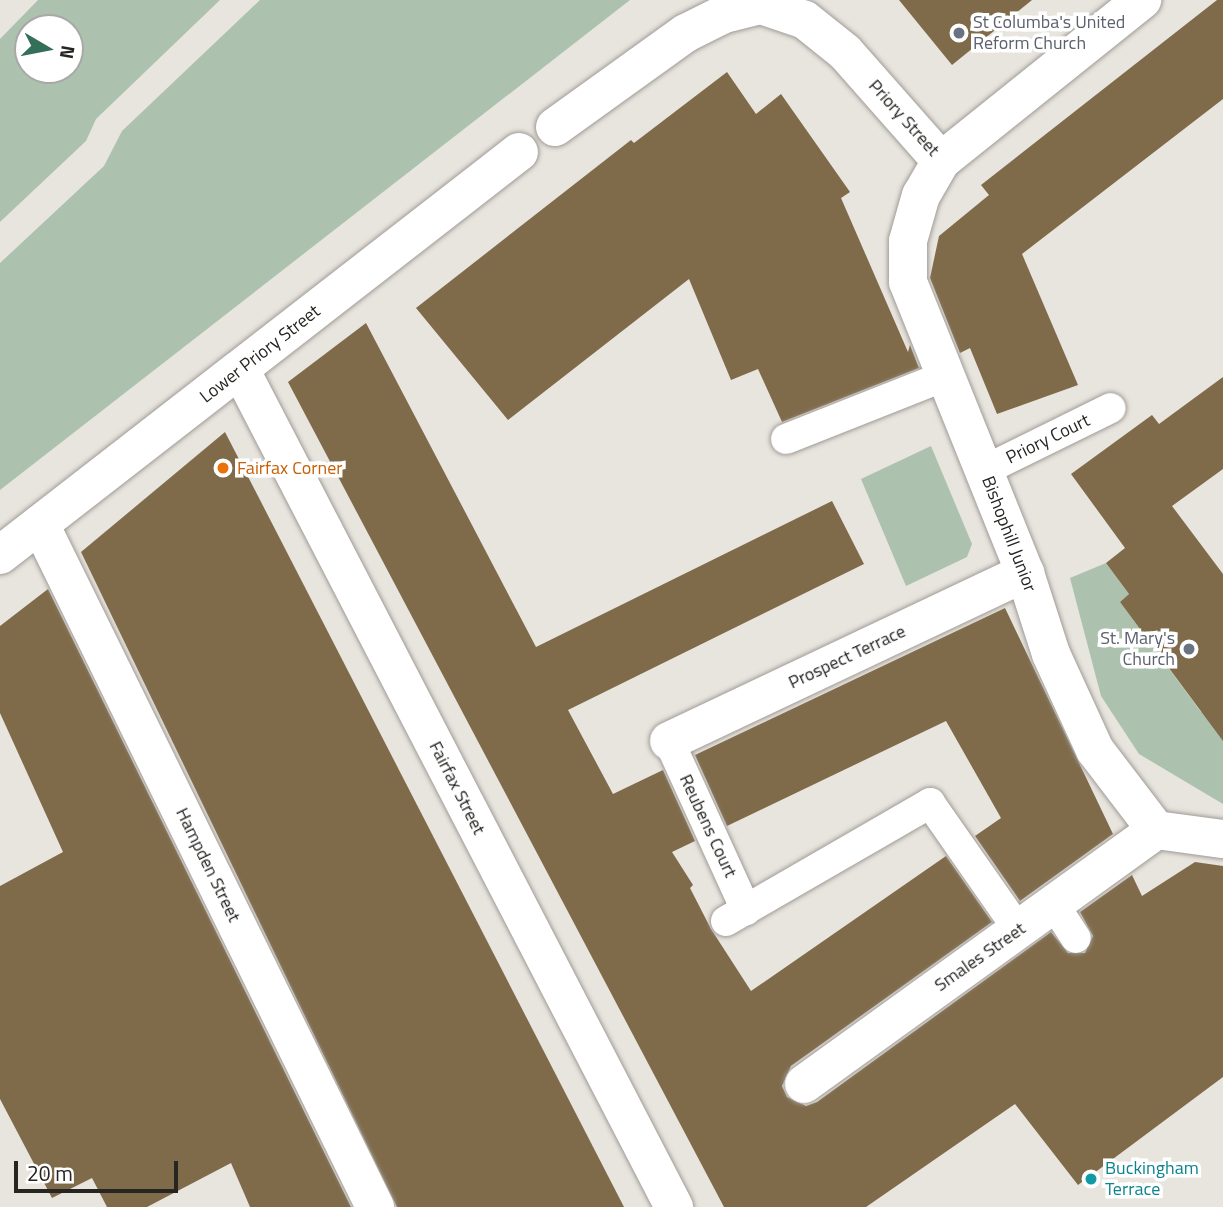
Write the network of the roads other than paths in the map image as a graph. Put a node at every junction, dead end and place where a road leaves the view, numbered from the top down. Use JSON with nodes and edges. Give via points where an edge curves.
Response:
{"nodes":[{"id":1,"x":1142,"y":0,"type":"edge"},
{"id":2,"x":760,"y":3,"type":"edge"},
{"id":3,"x":555,"y":127,"type":"dead end"},
{"id":4,"x":519,"y":152,"type":"dead end"},
{"id":5,"x":941,"y":161,"type":"junction"},
{"id":6,"x":240,"y":369,"type":"junction"},
{"id":7,"x":946,"y":376,"type":"junction"},
{"id":8,"x":1111,"y":408,"type":"dead end"},
{"id":9,"x":786,"y":439,"type":"dead end"},
{"id":10,"x":985,"y":470,"type":"junction"},
{"id":11,"x":40,"y":524,"type":"junction"},
{"id":12,"x":0,"y":555,"type":"edge"},
{"id":13,"x":1025,"y":573,"type":"junction"},
{"id":14,"x":669,"y":741,"type":"joint"},
{"id":15,"x":1156,"y":830,"type":"junction"},
{"id":16,"x":1223,"y":839,"type":"edge"},
{"id":17,"x":1055,"y":906,"type":"junction"},
{"id":18,"x":1018,"y":929,"type":"junction"},
{"id":19,"x":1076,"y":938,"type":"dead end"},
{"id":20,"x":804,"y":1084,"type":"dead end"},
{"id":21,"x":375,"y":1207,"type":"edge"},
{"id":22,"x":674,"y":1207,"type":"edge"}],
"edges":[{"from":1,"to":5,"type":"street","name":"Priory Street"},
{"from":2,"to":3,"type":"street","via":[[686,33]]},
{"from":2,"to":5,"type":"street","name":"Priory Street","via":[[805,20],[845,52]]},
{"from":4,"to":6,"type":"street","name":"Lower Priory Street"},
{"from":5,"to":7,"type":"street","name":"Bishophill Junior","via":[[921,195],[908,242],[908,282]]},
{"from":6,"to":11,"type":"street","name":"Lower Priory Street"},
{"from":6,"to":22,"type":"street","name":"Fairfax Street"},
{"from":7,"to":9,"type":"lane"},
{"from":7,"to":10,"type":"street","name":"Bishophill Junior"},
{"from":8,"to":10,"type":"lane","name":"Priory Court"},
{"from":10,"to":13,"type":"street","name":"Bishophill Junior"},
{"from":11,"to":12,"type":"street","name":"Lower Priory Street"},
{"from":11,"to":21,"type":"street","name":"Hampden Street"},
{"from":13,"to":14,"type":"street","name":"Prospect Terrace"},
{"from":13,"to":15,"type":"street","name":"Bishophill Junior","via":[[1051,654],[1095,750]]},
{"from":14,"to":18,"type":"lane","name":"Reubens Court","via":[[736,916],[930,803]]},
{"from":15,"to":16,"type":"street"},
{"from":15,"to":17,"type":"street","name":"Smales Street"},
{"from":17,"to":18,"type":"street","name":"Smales Street"},
{"from":17,"to":19,"type":"lane"},
{"from":18,"to":20,"type":"street","name":"Smales Street"}]}
